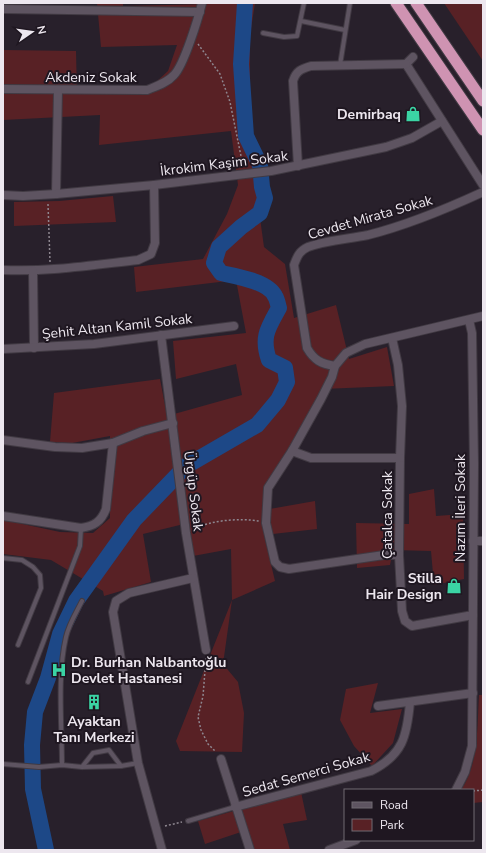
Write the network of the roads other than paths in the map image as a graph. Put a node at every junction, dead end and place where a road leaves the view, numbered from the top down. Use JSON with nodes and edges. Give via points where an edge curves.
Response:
{"nodes":[{"id":1,"x":202,"y":3,"type":"edge"},
{"id":2,"x":304,"y":3,"type":"edge"},
{"id":3,"x":350,"y":3,"type":"edge"},
{"id":4,"x":396,"y":3,"type":"edge"},
{"id":5,"x":416,"y":3,"type":"edge"},
{"id":6,"x":3,"y":9,"type":"edge"},
{"id":7,"x":200,"y":12,"type":"junction"},
{"id":8,"x":302,"y":21,"type":"junction"},
{"id":9,"x":345,"y":30,"type":"junction"},
{"id":10,"x":263,"y":33,"type":"dead end"},
{"id":11,"x":413,"y":57,"type":"dead end"},
{"id":12,"x":406,"y":64,"type":"junction"},
{"id":13,"x":340,"y":65,"type":"junction"},
{"id":14,"x":3,"y":89,"type":"edge"},
{"id":15,"x":58,"y":90,"type":"junction"},
{"id":16,"x":483,"y":101,"type":"edge"},
{"id":17,"x":442,"y":121,"type":"junction"},
{"id":18,"x":483,"y":130,"type":"edge"},
{"id":19,"x":298,"y":166,"type":"junction"},
{"id":20,"x":154,"y":185,"type":"junction"},
{"id":21,"x":483,"y":185,"type":"edge"},
{"id":22,"x":483,"y":192,"type":"edge"},
{"id":23,"x":52,"y":194,"type":"junction"},
{"id":24,"x":3,"y":195,"type":"edge"},
{"id":25,"x":3,"y":270,"type":"edge"},
{"id":26,"x":34,"y":271,"type":"junction"},
{"id":27,"x":483,"y":316,"type":"edge"},
{"id":28,"x":469,"y":320,"type":"junction"},
{"id":29,"x":234,"y":326,"type":"dead end"},
{"id":30,"x":161,"y":336,"type":"junction"},
{"id":31,"x":392,"y":338,"type":"junction"},
{"id":32,"x":34,"y":348,"type":"junction"},
{"id":33,"x":3,"y":349,"type":"edge"},
{"id":34,"x":336,"y":366,"type":"junction"},
{"id":35,"x":172,"y":423,"type":"junction"},
{"id":36,"x":3,"y":440,"type":"edge"},
{"id":37,"x":113,"y":443,"type":"junction"},
{"id":38,"x":292,"y":451,"type":"junction"},
{"id":39,"x":400,"y":458,"type":"junction"},
{"id":40,"x":3,"y":516,"type":"edge"},
{"id":41,"x":81,"y":528,"type":"junction"},
{"id":42,"x":473,"y":541,"type":"junction"},
{"id":43,"x":483,"y":541,"type":"edge"},
{"id":44,"x":399,"y":555,"type":"junction"},
{"id":45,"x":3,"y":558,"type":"edge"},
{"id":46,"x":193,"y":578,"type":"junction"},
{"id":47,"x":82,"y":601,"type":"dead end"},
{"id":48,"x":473,"y":615,"type":"junction"},
{"id":49,"x":18,"y":645,"type":"dead end"},
{"id":50,"x":206,"y":650,"type":"road end"},
{"id":51,"x":28,"y":682,"type":"dead end"},
{"id":52,"x":473,"y":693,"type":"junction"},
{"id":53,"x":410,"y":702,"type":"junction"},
{"id":54,"x":378,"y":706,"type":"dead end"},
{"id":55,"x":221,"y":758,"type":"road end"},
{"id":56,"x":138,"y":763,"type":"junction"},
{"id":57,"x":3,"y":764,"type":"edge"},
{"id":58,"x":62,"y":766,"type":"junction"},
{"id":59,"x":121,"y":766,"type":"junction"},
{"id":60,"x":82,"y":767,"type":"junction"},
{"id":61,"x":456,"y":789,"type":"edge"},
{"id":62,"x":235,"y":807,"type":"junction"},
{"id":63,"x":188,"y":821,"type":"road end"},
{"id":64,"x":353,"y":841,"type":"edge"},
{"id":65,"x":162,"y":850,"type":"edge"},
{"id":66,"x":250,"y":850,"type":"edge"},
{"id":67,"x":329,"y":850,"type":"edge"}],
"edges":[{"from":1,"to":7,"type":"street"},
{"from":2,"to":8,"type":"lane"},
{"from":3,"to":9,"type":"lane"},
{"from":4,"to":18,"type":"highway"},
{"from":5,"to":16,"type":"highway"},
{"from":6,"to":7,"type":"street"},
{"from":7,"to":15,"type":"street","name":"Akdeniz Sokak","via":[[175,75],[162,85],[147,90]]},
{"from":8,"to":9,"type":"lane"},
{"from":8,"to":10,"type":"lane","via":[[297,36],[284,37]]},
{"from":9,"to":13,"type":"lane"},
{"from":11,"to":12,"type":"street"},
{"from":12,"to":13,"type":"street"},
{"from":12,"to":17,"type":"street"},
{"from":13,"to":19,"type":"street","via":[[301,68],[295,74],[293,81]]},
{"from":14,"to":15,"type":"street","name":"Akdeniz Sokak"},
{"from":15,"to":23,"type":"street"},
{"from":17,"to":19,"type":"street","name":"İkrokim Kaşim Sokak","via":[[412,138],[386,147]]},
{"from":17,"to":21,"type":"street"},
{"from":19,"to":20,"type":"street","name":"İkrokim Kaşim Sokak","via":[[248,175]]},
{"from":20,"to":23,"type":"street","name":"İkrokim Kaşim Sokak"},
{"from":20,"to":26,"type":"street","via":[[155,244],[151,254],[138,260]]},
{"from":22,"to":34,"type":"street","name":"Cevdet Mirata Sokak","via":[[412,222],[368,235],[308,247],[298,254],[294,265],[307,348],[313,358],[323,364]]},
{"from":23,"to":24,"type":"street","name":"İkrokim Kaşim Sokak"},
{"from":25,"to":26,"type":"street"},
{"from":26,"to":32,"type":"street"},
{"from":27,"to":28,"type":"street"},
{"from":28,"to":31,"type":"street"},
{"from":28,"to":42,"type":"street","name":"Nazım İleri Sokak","via":[[472,333]]},
{"from":29,"to":30,"type":"street","name":"Şehit Altan Kamil Sokak"},
{"from":30,"to":32,"type":"street","name":"Şehit Altan Kamil Sokak"},
{"from":30,"to":35,"type":"street","name":"Ürgüp Sokak"},
{"from":31,"to":34,"type":"street","via":[[365,344],[346,353]]},
{"from":31,"to":39,"type":"street","name":"Çatalca Sokak","via":[[398,365],[402,406]]},
{"from":32,"to":33,"type":"street","name":"Şehit Altan Kamil Sokak"},
{"from":34,"to":38,"type":"street"},
{"from":35,"to":37,"type":"street","via":[[142,431]]},
{"from":35,"to":46,"type":"street","name":"Ürgüp Sokak"},
{"from":36,"to":37,"type":"street","via":[[55,448],[82,448]]},
{"from":37,"to":41,"type":"street","via":[[106,509],[102,519],[92,526]]},
{"from":38,"to":39,"type":"street","via":[[311,458]]},
{"from":38,"to":44,"type":"street","via":[[268,488],[266,523],[275,562],[280,567],[289,569]]},
{"from":39,"to":44,"type":"street","name":"Çatalca Sokak"},
{"from":40,"to":41,"type":"street"},
{"from":41,"to":51,"type":"lane","via":[[80,546]]},
{"from":42,"to":43,"type":"street"},
{"from":42,"to":48,"type":"street","name":"Nazım İleri Sokak"},
{"from":44,"to":48,"type":"street","name":"Çatalca Sokak","via":[[402,611],[405,621],[412,626],[424,625]]},
{"from":45,"to":49,"type":"lane","via":[[22,560],[40,575],[41,588]]},
{"from":46,"to":50,"type":"street","name":"Ürgüp Sokak"},
{"from":46,"to":56,"type":"street","via":[[129,593],[116,601],[113,612]]},
{"from":47,"to":58,"type":"lane","via":[[72,619],[63,657]]},
{"from":48,"to":52,"type":"street","name":"Nazım İleri Sokak"},
{"from":52,"to":53,"type":"street"},
{"from":52,"to":61,"type":"street","name":"Nazım İleri Sokak","via":[[472,746],[465,772]]},
{"from":53,"to":54,"type":"street"},
{"from":53,"to":62,"type":"street","name":"Sedat Semerci Sokak","via":[[407,729],[400,748],[386,764],[371,771]]},
{"from":55,"to":62,"type":"street"},
{"from":56,"to":59,"type":"lane"},
{"from":56,"to":65,"type":"street"},
{"from":57,"to":58,"type":"lane"},
{"from":58,"to":60,"type":"lane"},
{"from":59,"to":60,"type":"lane"},
{"from":59,"to":60,"type":"lane","via":[[109,750],[93,753]]},
{"from":62,"to":63,"type":"lane"},
{"from":62,"to":66,"type":"street"},
{"from":64,"to":67,"type":"street"}]}
